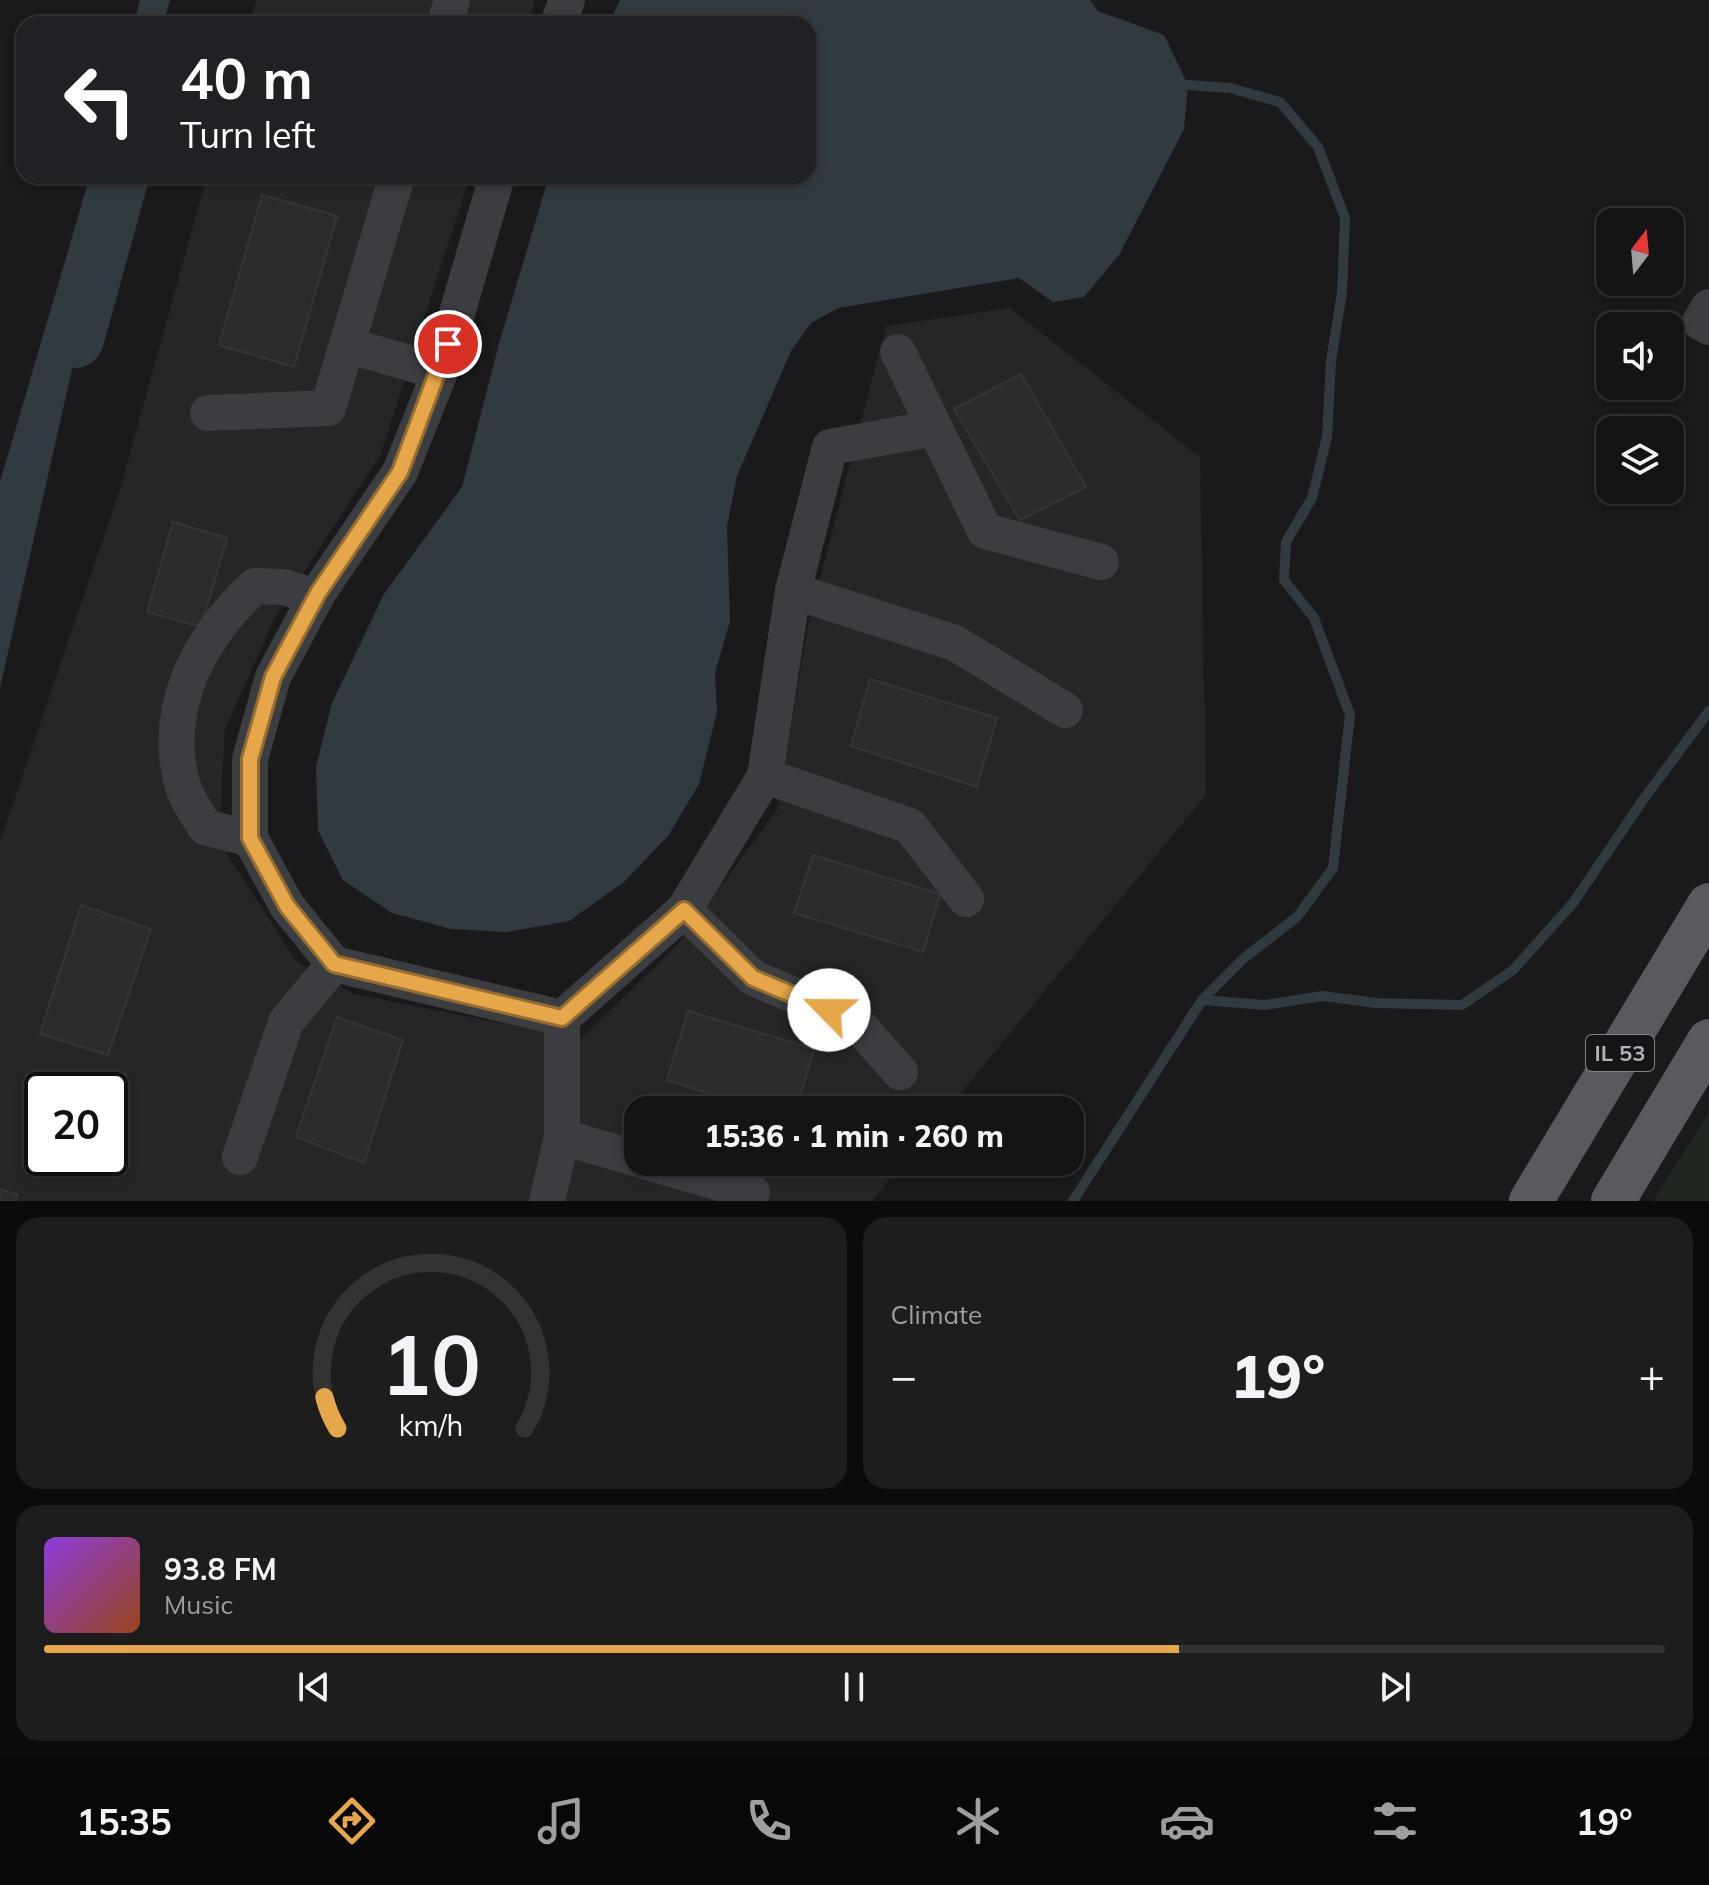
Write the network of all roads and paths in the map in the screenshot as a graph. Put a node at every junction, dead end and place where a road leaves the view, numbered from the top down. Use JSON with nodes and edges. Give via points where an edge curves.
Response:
{"nodes":[{"id":1,"x":395,"y":184,"type":"edge"},
{"id":2,"x":495,"y":184,"type":"edge"},
{"id":3,"x":1709,"y":307,"type":"edge"},
{"id":4,"x":1709,"y":327,"type":"edge"},
{"id":5,"x":347,"y":345,"type":"junction"},
{"id":6,"x":898,"y":352,"type":"dead end"},
{"id":7,"x":440,"y":372,"type":"junction"},
{"id":8,"x":208,"y":413,"type":"dead end"},
{"id":9,"x":935,"y":428,"type":"junction"},
{"id":10,"x":1101,"y":562,"type":"dead end"},
{"id":11,"x":793,"y":591,"type":"junction"},
{"id":12,"x":316,"y":597,"type":"junction"},
{"id":13,"x":1065,"y":710,"type":"dead end"},
{"id":14,"x":765,"y":776,"type":"junction"},
{"id":15,"x":251,"y":839,"type":"junction"},
{"id":16,"x":966,"y":899,"type":"dead end"},
{"id":17,"x":1709,"y":905,"type":"edge"},
{"id":18,"x":684,"y":910,"type":"junction"},
{"id":19,"x":334,"y":964,"type":"junction"},
{"id":20,"x":562,"y":1018,"type":"junction"},
{"id":21,"x":1709,"y":1041,"type":"edge"},
{"id":22,"x":900,"y":1072,"type":"dead end"},
{"id":23,"x":562,"y":1137,"type":"junction"},
{"id":24,"x":624,"y":1155,"type":"edge"},
{"id":25,"x":240,"y":1157,"type":"dead end"},
{"id":26,"x":696,"y":1176,"type":"edge"},
{"id":27,"x":752,"y":1192,"type":"dead end"},
{"id":28,"x":547,"y":1201,"type":"edge"},
{"id":29,"x":1531,"y":1201,"type":"edge"},
{"id":30,"x":1613,"y":1201,"type":"edge"}],
"edges":[{"from":1,"to":5,"type":"street"},
{"from":2,"to":7,"type":"street"},
{"from":3,"to":4,"type":"street","via":[[1700,322]]},
{"from":5,"to":7,"type":"street"},
{"from":5,"to":8,"type":"street","via":[[328,408]]},
{"from":6,"to":9,"type":"street"},
{"from":7,"to":12,"type":"street","via":[[400,472]]},
{"from":9,"to":10,"type":"street","via":[[985,531]]},
{"from":9,"to":11,"type":"street","via":[[830,447]]},
{"from":11,"to":13,"type":"street","via":[[955,643]]},
{"from":11,"to":14,"type":"street"},
{"from":12,"to":15,"type":"street","via":[[273,677],[250,759]]},
{"from":12,"to":15,"type":"street","via":[[255,586],[225,613],[189,671],[175,730],[182,785],[205,827]]},
{"from":14,"to":16,"type":"street","via":[[910,826]]},
{"from":14,"to":18,"type":"street"},
{"from":15,"to":19,"type":"street","via":[[287,906]]},
{"from":17,"to":29,"type":"main road","number":"IL 53"},
{"from":18,"to":20,"type":"street"},
{"from":18,"to":22,"type":"street","via":[[753,978],[854,1020]]},
{"from":19,"to":20,"type":"street"},
{"from":19,"to":25,"type":"street","via":[[286,1022]]},
{"from":20,"to":23,"type":"street"},
{"from":21,"to":30,"type":"main road","number":"IL 53"},
{"from":23,"to":24,"type":"street"},
{"from":23,"to":28,"type":"street"},
{"from":26,"to":27,"type":"street"}]}
